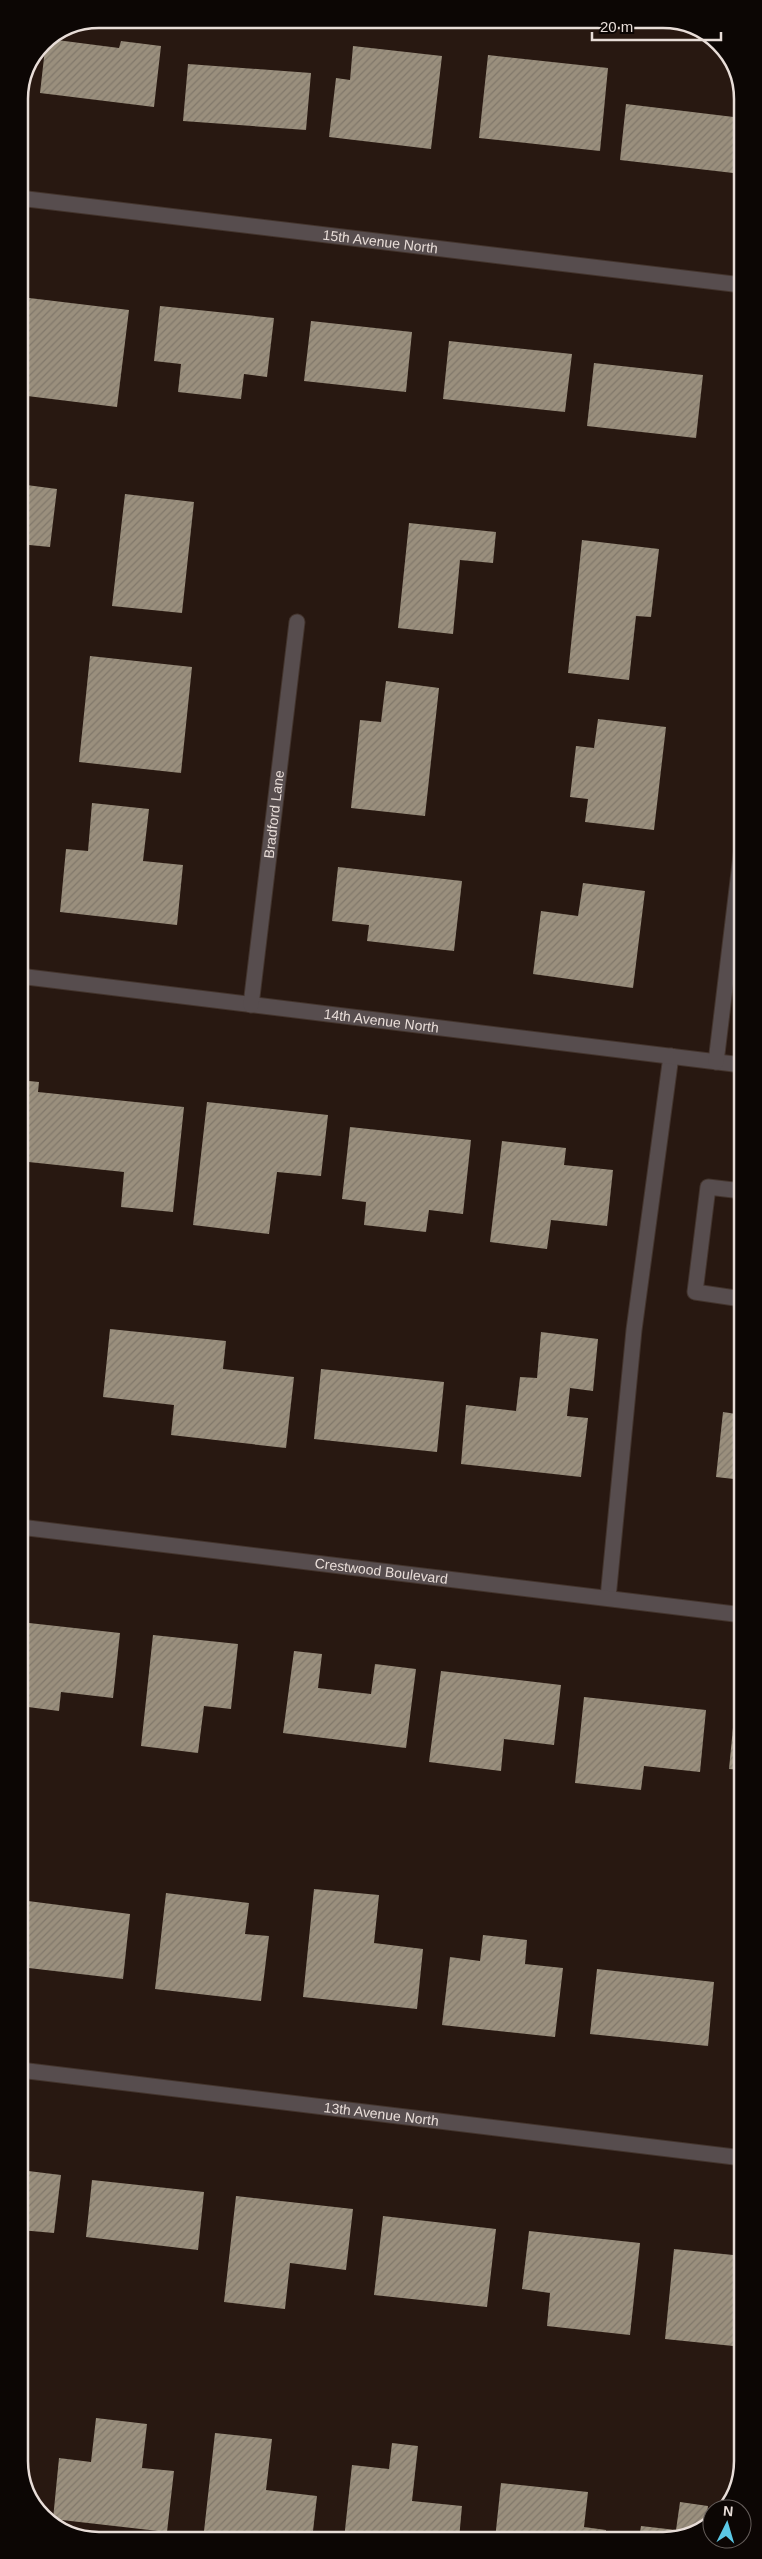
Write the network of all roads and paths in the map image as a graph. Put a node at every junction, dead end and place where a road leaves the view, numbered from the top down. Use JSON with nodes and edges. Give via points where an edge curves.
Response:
{"nodes":[{"id":1,"x":28,"y":199,"type":"edge"},
{"id":2,"x":734,"y":285,"type":"edge"},
{"id":3,"x":297,"y":622,"type":"dead end"},
{"id":4,"x":734,"y":913,"type":"edge"},
{"id":5,"x":28,"y":977,"type":"edge"},
{"id":6,"x":251,"y":1005,"type":"junction"},
{"id":7,"x":670,"y":1056,"type":"junction"},
{"id":8,"x":716,"y":1062,"type":"junction"},
{"id":9,"x":734,"y":1064,"type":"edge"},
{"id":10,"x":734,"y":1190,"type":"edge"},
{"id":11,"x":734,"y":1298,"type":"edge"},
{"id":12,"x":28,"y":1528,"type":"edge"},
{"id":13,"x":608,"y":1598,"type":"junction"},
{"id":14,"x":734,"y":1614,"type":"edge"},
{"id":15,"x":28,"y":2071,"type":"edge"},
{"id":16,"x":734,"y":2157,"type":"edge"}],
"edges":[{"from":1,"to":2,"type":"street","name":"15th Avenue North"},
{"from":3,"to":6,"type":"street","name":"Bradford Lane"},
{"from":4,"to":8,"type":"street"},
{"from":5,"to":6,"type":"street","name":"14th Avenue North"},
{"from":6,"to":7,"type":"street","name":"14th Avenue North"},
{"from":7,"to":8,"type":"street","name":"14th Avenue North"},
{"from":7,"to":13,"type":"street","via":[[634,1330]]},
{"from":8,"to":9,"type":"street","name":"14th Avenue North"},
{"from":10,"to":11,"type":"street","via":[[708,1187],[695,1292]]},
{"from":12,"to":13,"type":"street","name":"Crestwood Boulevard"},
{"from":13,"to":14,"type":"street","name":"Crestwood Boulevard"},
{"from":15,"to":16,"type":"street","name":"13th Avenue North"}]}
